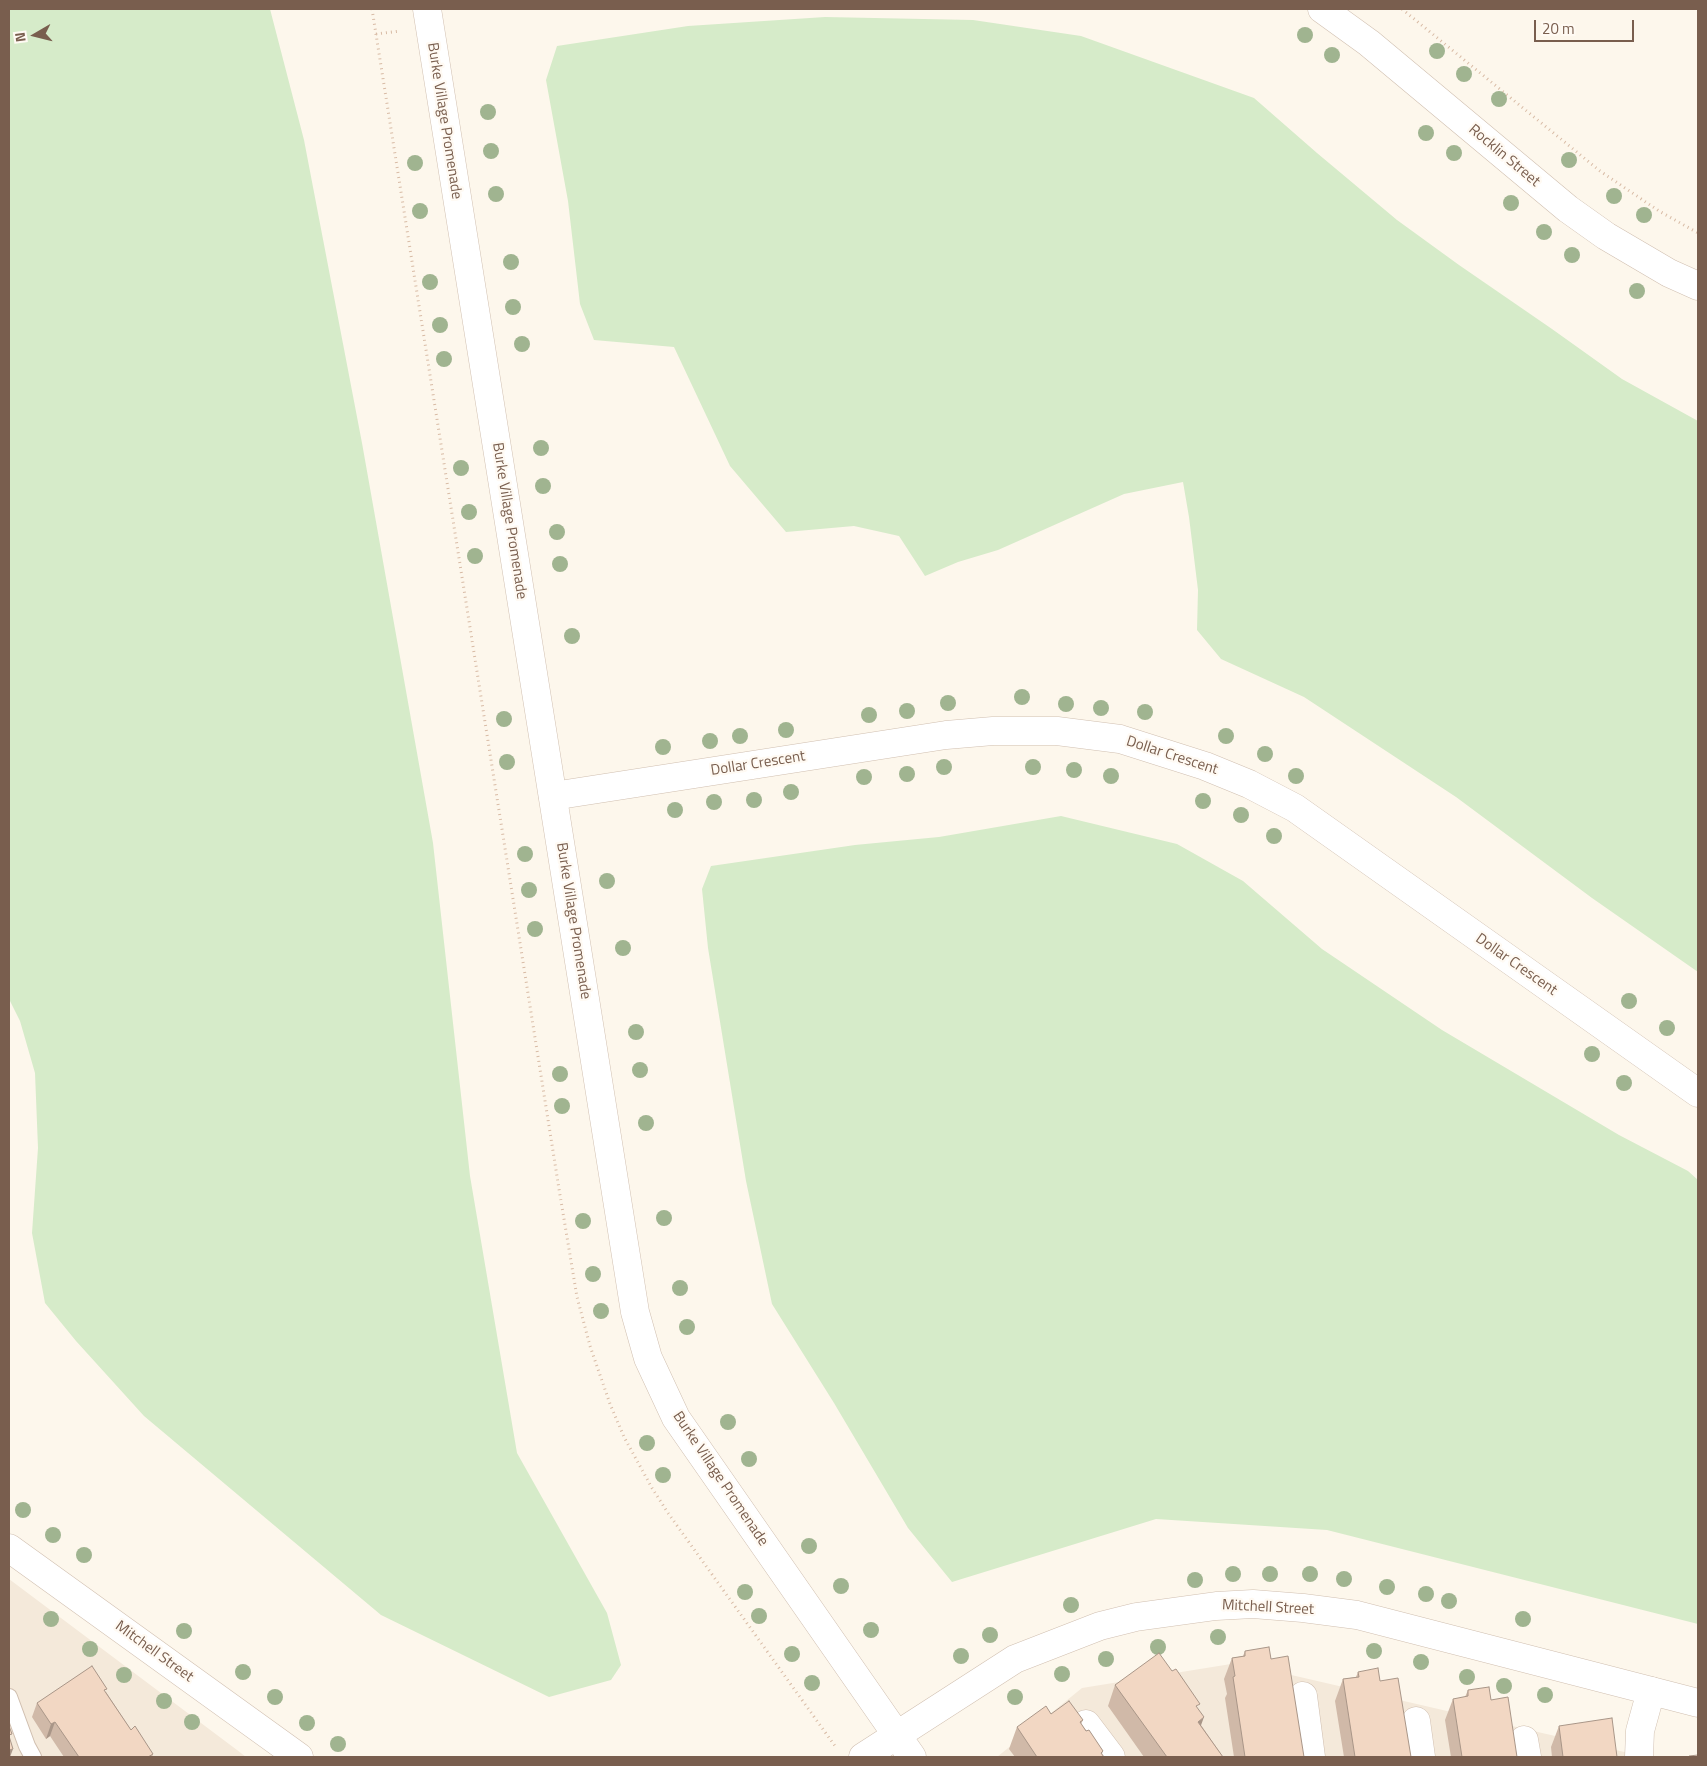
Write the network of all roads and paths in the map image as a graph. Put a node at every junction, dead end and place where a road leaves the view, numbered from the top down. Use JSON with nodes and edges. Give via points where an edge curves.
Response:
{"nodes":[{"id":1,"x":372,"y":9,"type":"edge"},
{"id":2,"x":427,"y":9,"type":"edge"},
{"id":3,"x":1322,"y":9,"type":"edge"},
{"id":4,"x":1402,"y":9,"type":"edge"},
{"id":5,"x":403,"y":30,"type":"dead end"},
{"id":6,"x":376,"y":34,"type":"junction"},
{"id":7,"x":1698,"y":233,"type":"edge"},
{"id":8,"x":1698,"y":286,"type":"edge"},
{"id":9,"x":553,"y":796,"type":"junction"},
{"id":10,"x":1698,"y":1093,"type":"edge"},
{"id":11,"x":9,"y":1548,"type":"edge"},
{"id":12,"x":1651,"y":1690,"type":"junction"},
{"id":13,"x":1303,"y":1696,"type":"dead end"},
{"id":14,"x":9,"y":1697,"type":"edge"},
{"id":15,"x":1698,"y":1703,"type":"edge"},
{"id":16,"x":1416,"y":1721,"type":"dead end"},
{"id":17,"x":1086,"y":1724,"type":"dead end"},
{"id":18,"x":825,"y":1732,"type":"dead end"},
{"id":19,"x":896,"y":1736,"type":"junction"},
{"id":20,"x":33,"y":1757,"type":"edge"},
{"id":21,"x":299,"y":1757,"type":"edge"},
{"id":22,"x":863,"y":1757,"type":"edge"},
{"id":23,"x":912,"y":1757,"type":"edge"},
{"id":24,"x":1112,"y":1757,"type":"edge"},
{"id":25,"x":1311,"y":1757,"type":"edge"},
{"id":26,"x":1421,"y":1757,"type":"edge"},
{"id":27,"x":1639,"y":1757,"type":"edge"}],
"edges":[{"from":1,"to":6,"type":"path"},
{"from":2,"to":9,"type":"street","name":"Burke Village Promenade"},
{"from":3,"to":8,"type":"street","name":"Rocklin Street","via":[[1369,43],[1568,209],[1613,241]]},
{"from":4,"to":7,"type":"path","via":[[1600,171],[1659,212]]},
{"from":5,"to":6,"type":"path"},
{"from":6,"to":18,"type":"path","via":[[577,1297],[610,1404],[637,1463],[668,1514]]},
{"from":9,"to":10,"type":"street","name":"Dollar Crescent","via":[[956,734],[1057,731],[1120,739],[1205,766],[1250,784],[1295,808]]},
{"from":9,"to":19,"type":"street","name":"Burke Village Promenade","via":[[635,1312],[648,1358],[676,1418]]},
{"from":11,"to":21,"type":"street","name":"Mitchell Street"},
{"from":12,"to":15,"type":"street","name":"Mitchell Street"},
{"from":12,"to":19,"type":"street","name":"Mitchell Street","via":[[1357,1615],[1253,1604],[1216,1606],[1136,1617],[1053,1643],[1015,1659]]},
{"from":12,"to":27,"type":"street","via":[[1640,1731]]},
{"from":13,"to":25,"type":"street"},
{"from":14,"to":20,"type":"lane"},
{"from":16,"to":26,"type":"street"},
{"from":17,"to":24,"type":"street"},
{"from":19,"to":22,"type":"street","name":"Mitchell Street"},
{"from":19,"to":23,"type":"street","name":"Burke Village Promenade"}]}
